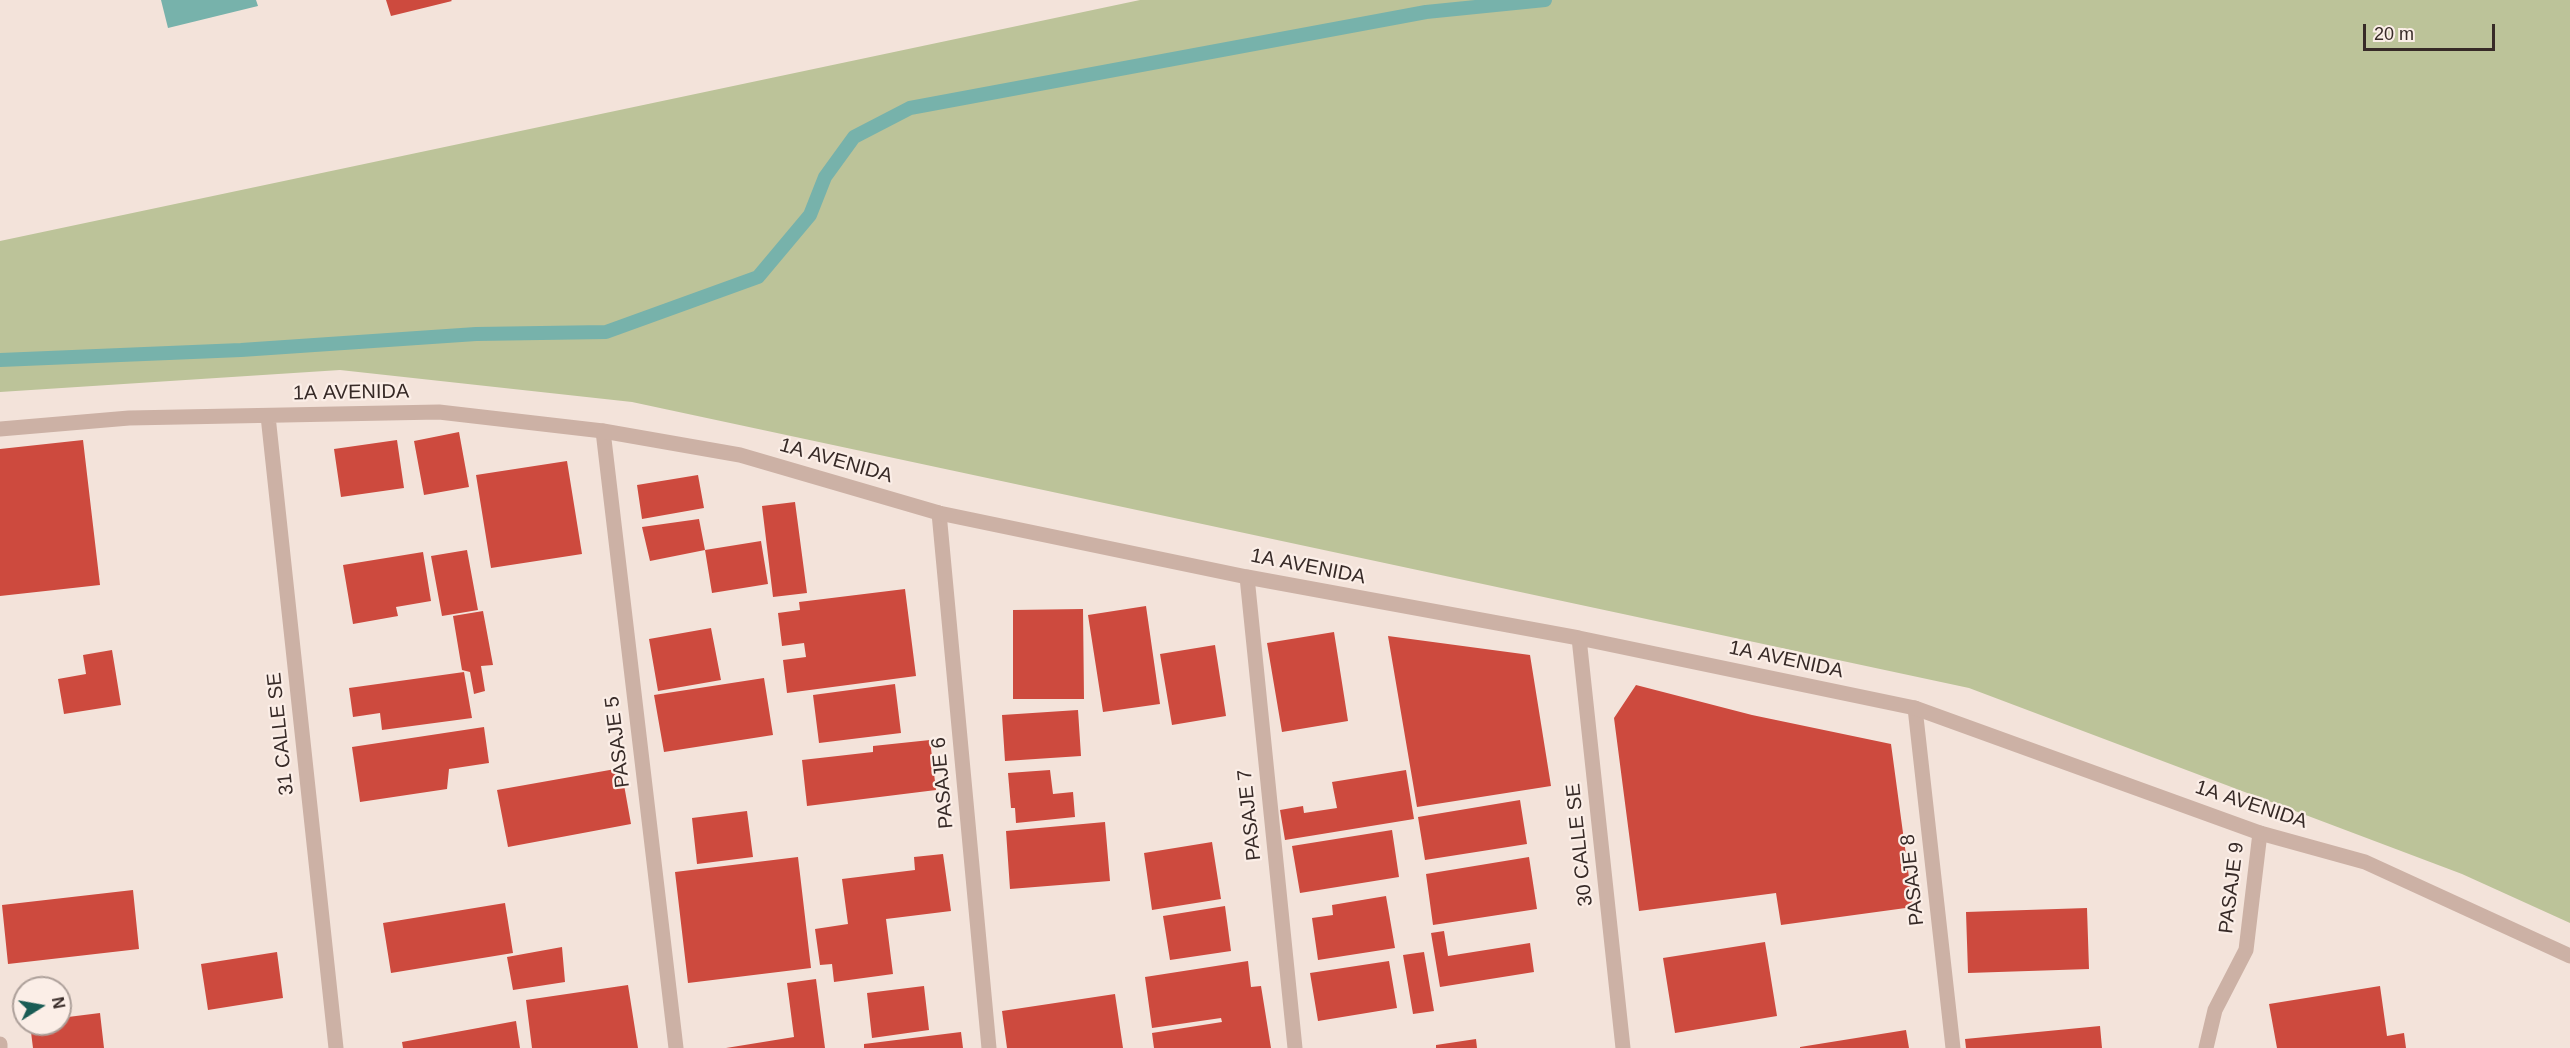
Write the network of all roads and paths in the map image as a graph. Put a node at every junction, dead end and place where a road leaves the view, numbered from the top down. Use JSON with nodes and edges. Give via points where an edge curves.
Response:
{"nodes":[{"id":1,"x":268,"y":416,"type":"junction"},
{"id":2,"x":0,"y":429,"type":"edge"},
{"id":3,"x":603,"y":431,"type":"junction"},
{"id":4,"x":939,"y":513,"type":"junction"},
{"id":5,"x":1247,"y":577,"type":"junction"},
{"id":6,"x":1579,"y":638,"type":"junction"},
{"id":7,"x":1915,"y":708,"type":"junction"},
{"id":8,"x":2260,"y":833,"type":"junction"},
{"id":9,"x":2570,"y":956,"type":"edge"},
{"id":10,"x":2570,"y":961,"type":"edge"},
{"id":11,"x":336,"y":1048,"type":"edge"},
{"id":12,"x":676,"y":1048,"type":"edge"},
{"id":13,"x":989,"y":1048,"type":"edge"},
{"id":14,"x":1295,"y":1048,"type":"edge"},
{"id":15,"x":1623,"y":1048,"type":"edge"},
{"id":16,"x":1953,"y":1048,"type":"edge"},
{"id":17,"x":2206,"y":1048,"type":"edge"}],
"edges":[{"from":1,"to":2,"type":"street","name":"1A AVENIDA","via":[[129,418]]},
{"from":1,"to":3,"type":"street","name":"1A AVENIDA","via":[[439,412]]},
{"from":1,"to":11,"type":"street","name":"31 CALLE SE"},
{"from":3,"to":4,"type":"street","name":"1A AVENIDA","via":[[740,455]]},
{"from":3,"to":12,"type":"street","name":"PASAJE 5"},
{"from":4,"to":5,"type":"street","name":"1A AVENIDA"},
{"from":4,"to":13,"type":"street","name":"PASAJE 6"},
{"from":5,"to":6,"type":"street","name":"1A AVENIDA"},
{"from":5,"to":14,"type":"street","name":"PASAJE 7"},
{"from":6,"to":7,"type":"street","name":"1A AVENIDA"},
{"from":6,"to":15,"type":"street","name":"30 CALLE SE"},
{"from":7,"to":8,"type":"street","name":"1A AVENIDA"},
{"from":7,"to":16,"type":"street","name":"PASAJE 8"},
{"from":8,"to":9,"type":"street","name":"1A AVENIDA","via":[[2365,862]]},
{"from":8,"to":17,"type":"street","name":"PASAJE 9","via":[[2246,950],[2215,1010]]},
{"from":9,"to":10,"type":"street"}]}
